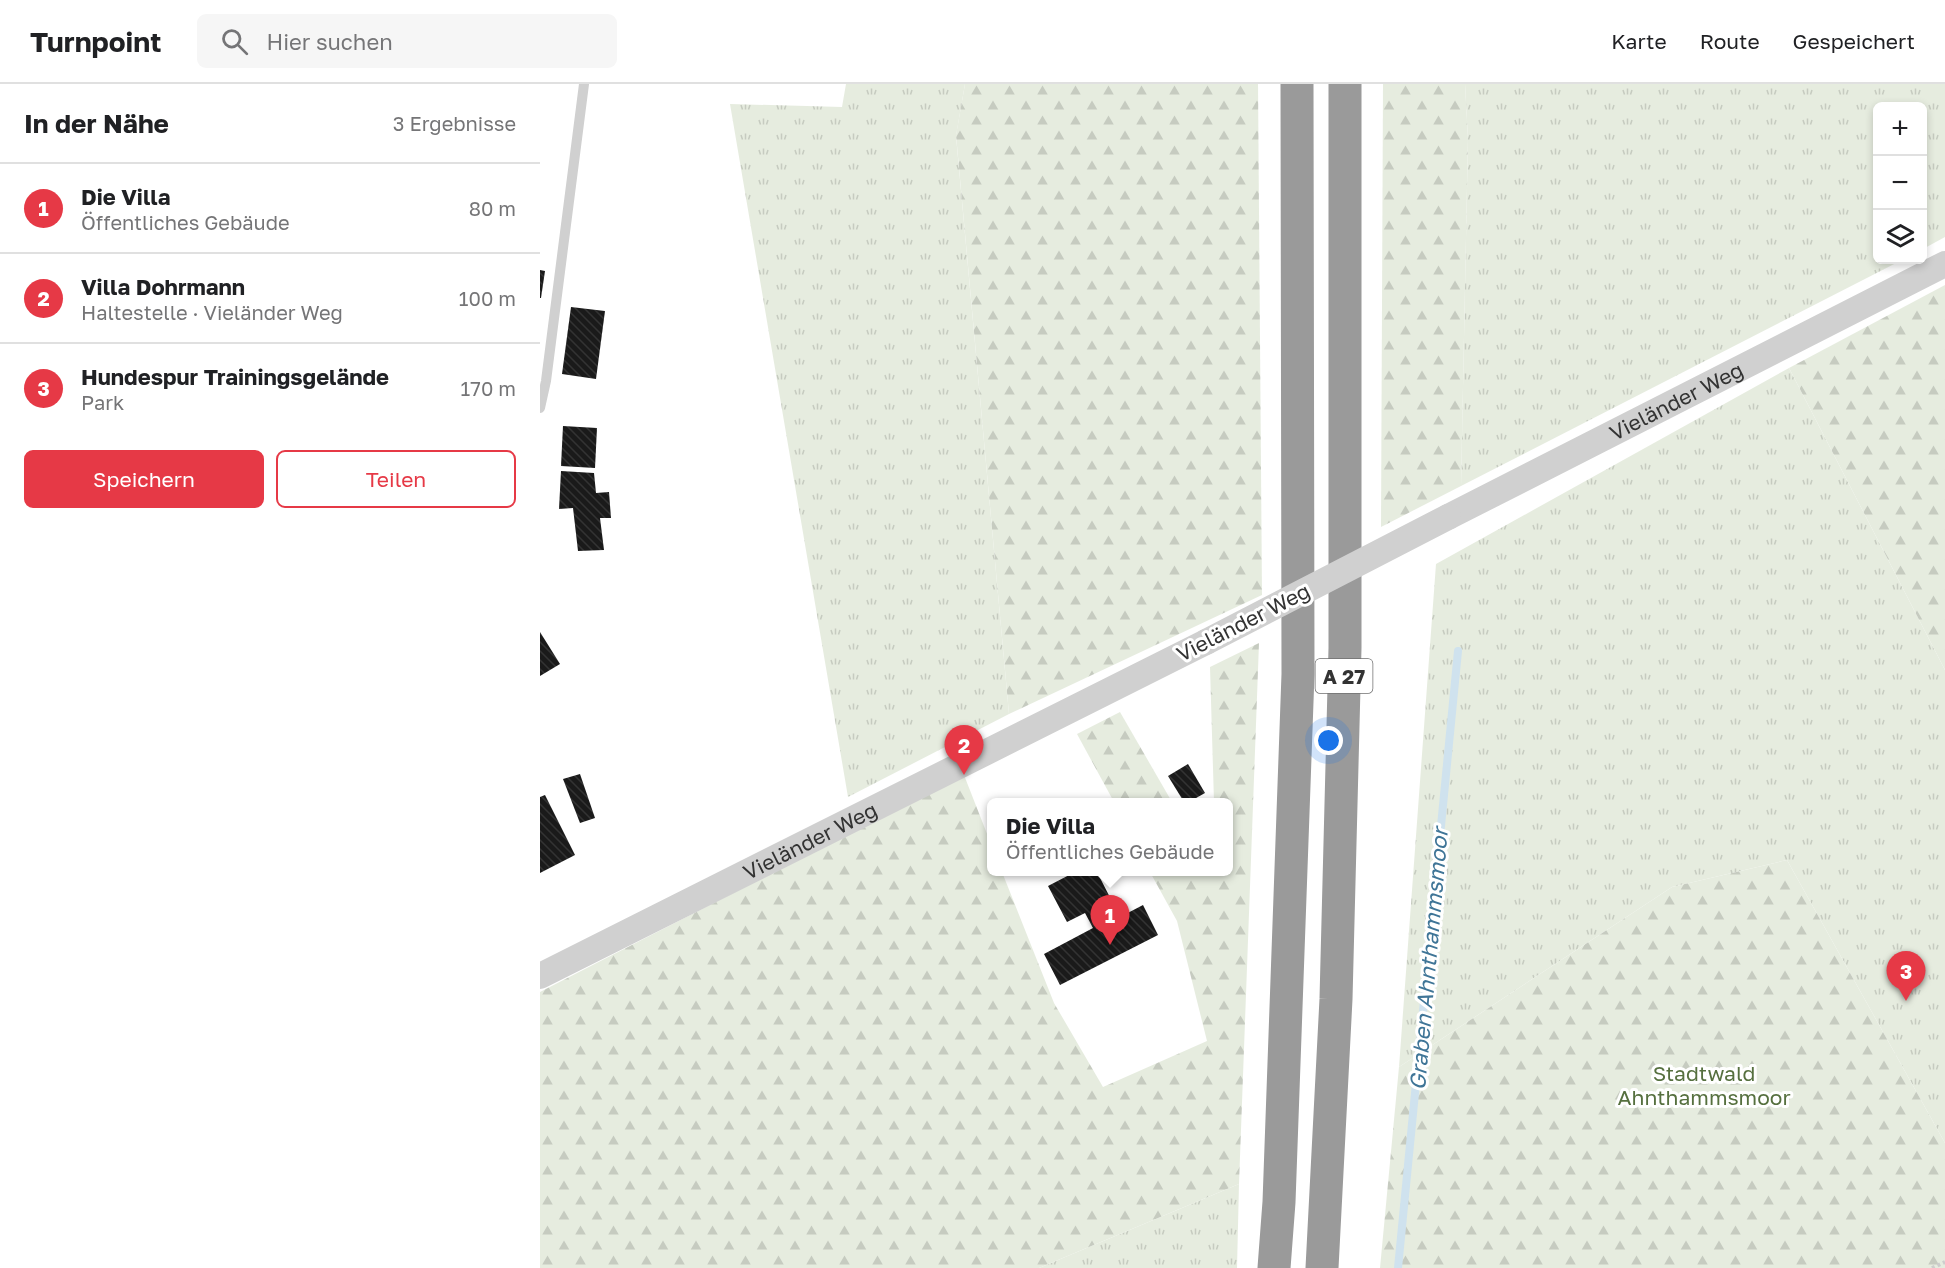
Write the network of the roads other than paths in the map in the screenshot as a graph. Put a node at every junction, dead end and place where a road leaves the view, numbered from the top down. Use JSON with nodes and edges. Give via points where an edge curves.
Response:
{"nodes":[{"id":1,"x":584,"y":84,"type":"edge"},
{"id":2,"x":1297,"y":84,"type":"edge"},
{"id":3,"x":1345,"y":84,"type":"edge"},
{"id":4,"x":1945,"y":264,"type":"edge"},
{"id":5,"x":540,"y":408,"type":"edge"},
{"id":6,"x":540,"y":976,"type":"edge"},
{"id":7,"x":1274,"y":1268,"type":"edge"},
{"id":8,"x":1322,"y":1268,"type":"edge"}],
"edges":[{"from":1,"to":5,"type":"lane"},
{"from":2,"to":7,"type":"highway","number":"A 27","via":[[1298,674]]},
{"from":3,"to":8,"type":"highway","number":"A 27","via":[[1345,648],[1336,999]]},
{"from":4,"to":6,"type":"street","name":"Vieländer Weg","bridge":true,"via":[[1206,642]]}]}
